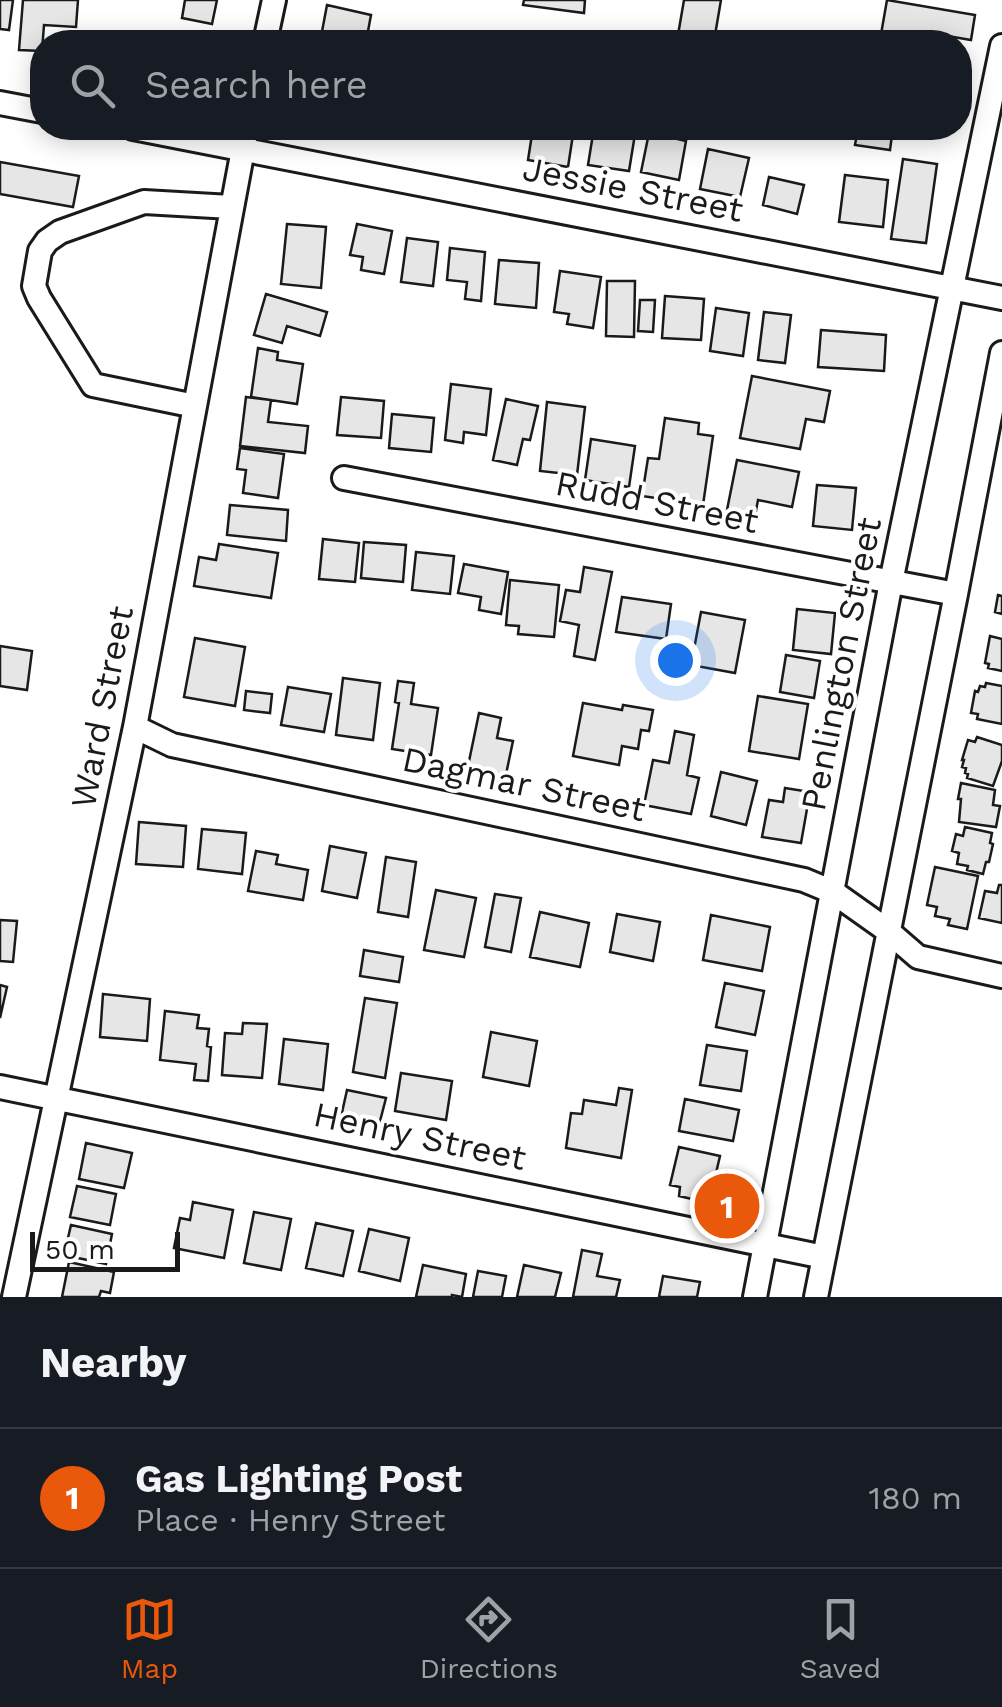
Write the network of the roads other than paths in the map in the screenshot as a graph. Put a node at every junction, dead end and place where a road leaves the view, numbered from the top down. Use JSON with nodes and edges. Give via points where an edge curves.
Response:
{"nodes":[{"id":1,"x":274,"y":0,"type":"edge"},
{"id":2,"x":267,"y":30,"type":"edge"},
{"id":3,"x":1002,"y":46,"type":"edge"},
{"id":4,"x":0,"y":103,"type":"edge"},
{"id":5,"x":30,"y":109,"type":"edge"},
{"id":6,"x":245,"y":140,"type":"edge"},
{"id":7,"x":254,"y":140,"type":"edge"},
{"id":8,"x":232,"y":207,"type":"junction"},
{"id":9,"x":952,"y":287,"type":"junction"},
{"id":10,"x":1002,"y":298,"type":"edge"},
{"id":11,"x":1002,"y":353,"type":"edge"},
{"id":12,"x":194,"y":406,"type":"junction"},
{"id":13,"x":997,"y":410,"type":"edge"},
{"id":14,"x":344,"y":478,"type":"dead end"},
{"id":15,"x":891,"y":582,"type":"junction"},
{"id":16,"x":956,"y":594,"type":"junction"},
{"id":17,"x":135,"y":726,"type":"junction"},
{"id":18,"x":833,"y":892,"type":"junction"},
{"id":19,"x":888,"y":931,"type":"junction"},
{"id":20,"x":1002,"y":976,"type":"edge"},
{"id":21,"x":0,"y":1087,"type":"edge"},
{"id":22,"x":58,"y":1098,"type":"junction"},
{"id":23,"x":766,"y":1243,"type":"junction"},
{"id":24,"x":824,"y":1256,"type":"junction"},
{"id":25,"x":14,"y":1297,"type":"edge"},
{"id":26,"x":755,"y":1297,"type":"edge"},
{"id":27,"x":816,"y":1297,"type":"edge"}],
"edges":[{"from":1,"to":2,"type":"street"},
{"from":3,"to":9,"type":"street","name":"Penlington Street"},
{"from":4,"to":5,"type":"street"},
{"from":6,"to":8,"type":"street","name":"Ward Street"},
{"from":7,"to":9,"type":"street","name":"Jessie Street"},
{"from":8,"to":12,"type":"street","name":"Ward Street"},
{"from":8,"to":12,"type":"street","via":[[144,202],[60,232],[46,240],[37,263],[39,298],[93,385]]},
{"from":9,"to":10,"type":"street","name":"Jessie Street"},
{"from":9,"to":15,"type":"street","name":"Penlington Street"},
{"from":11,"to":13,"type":"street"},
{"from":12,"to":17,"type":"street","name":"Ward Street"},
{"from":13,"to":16,"type":"street"},
{"from":14,"to":15,"type":"street","name":"Rudd Street"},
{"from":15,"to":16,"type":"street","name":"Rudd Street"},
{"from":15,"to":18,"type":"street","name":"Penlington Street"},
{"from":16,"to":19,"type":"street"},
{"from":17,"to":18,"type":"street","name":"Dagmar Street","via":[[172,745],[804,880]]},
{"from":17,"to":22,"type":"street","name":"Ward Street"},
{"from":18,"to":19,"type":"street","name":"Dagmar Street"},
{"from":18,"to":23,"type":"street","name":"Penlington Street"},
{"from":19,"to":20,"type":"street","name":"Dagmar Street","via":[[918,956]]},
{"from":19,"to":24,"type":"street"},
{"from":21,"to":22,"type":"street","name":"Henry Street"},
{"from":22,"to":23,"type":"street","name":"Henry Street"},
{"from":22,"to":25,"type":"street","name":"Ward Street"},
{"from":23,"to":24,"type":"street","name":"Henry Street"},
{"from":23,"to":26,"type":"street","name":"Penlington Street"},
{"from":24,"to":27,"type":"street"}]}
